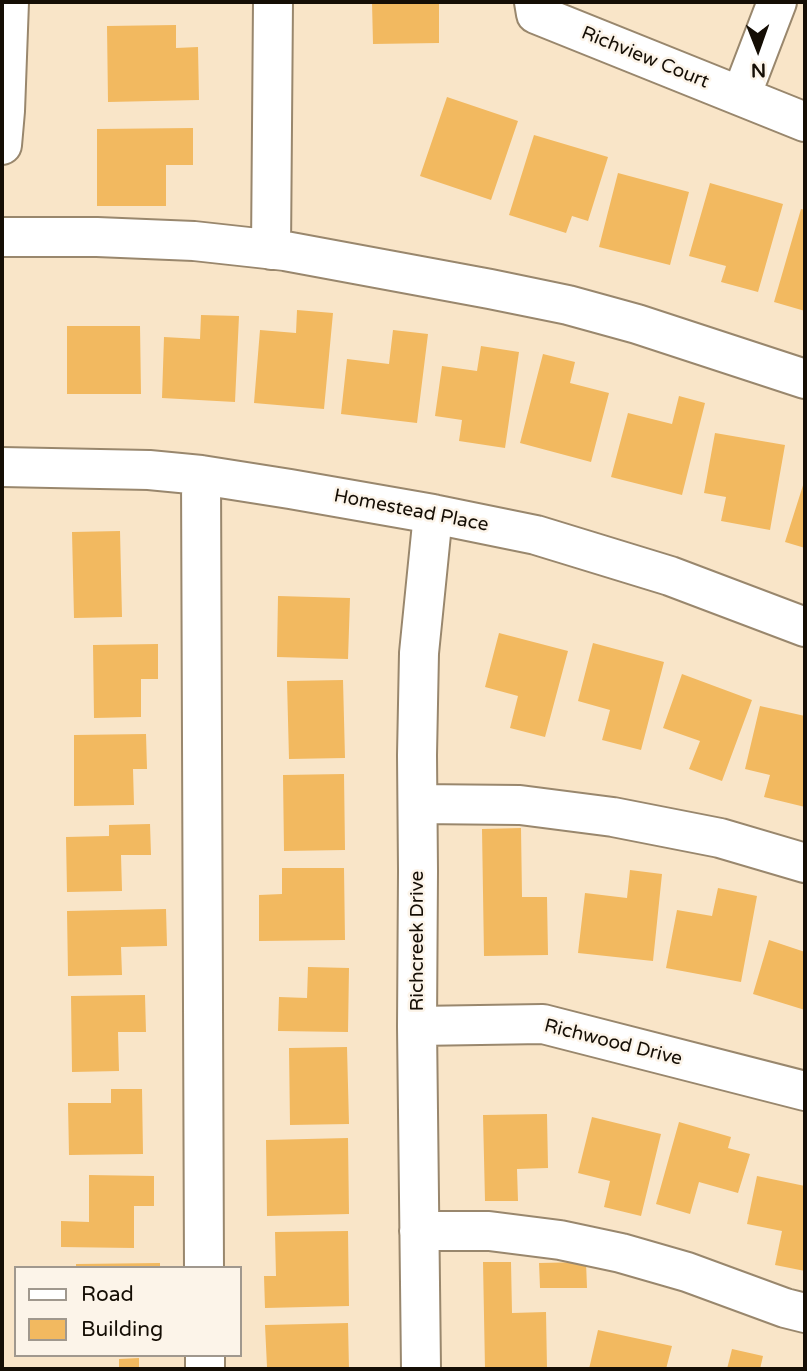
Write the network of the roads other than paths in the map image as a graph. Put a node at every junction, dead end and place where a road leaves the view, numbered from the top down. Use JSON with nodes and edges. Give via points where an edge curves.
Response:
{"nodes":[{"id":1,"x":273,"y":2,"type":"edge"},
{"id":2,"x":534,"y":2,"type":"edge"},
{"id":3,"x":776,"y":2,"type":"edge"},
{"id":4,"x":7,"y":7,"type":"edge"},
{"id":5,"x":741,"y":96,"type":"junction"},
{"id":6,"x":805,"y":121,"type":"edge"},
{"id":7,"x":2,"y":145,"type":"edge"},
{"id":8,"x":2,"y":237,"type":"edge"},
{"id":9,"x":271,"y":250,"type":"junction"},
{"id":10,"x":805,"y":379,"type":"edge"},
{"id":11,"x":2,"y":467,"type":"edge"},
{"id":12,"x":201,"y":475,"type":"junction"},
{"id":13,"x":433,"y":514,"type":"junction"},
{"id":14,"x":805,"y":627,"type":"edge"},
{"id":15,"x":418,"y":804,"type":"junction"},
{"id":16,"x":805,"y":863,"type":"edge"},
{"id":17,"x":417,"y":1026,"type":"junction"},
{"id":18,"x":805,"y":1091,"type":"edge"},
{"id":19,"x":419,"y":1231,"type":"junction"},
{"id":20,"x":204,"y":1266,"type":"edge"},
{"id":21,"x":805,"y":1313,"type":"edge"},
{"id":22,"x":421,"y":1369,"type":"edge"}],
"edges":[{"from":1,"to":9,"type":"street"},
{"from":2,"to":5,"type":"street","name":"Richview Court","via":[[536,14]]},
{"from":3,"to":5,"type":"street"},
{"from":4,"to":7,"type":"street"},
{"from":5,"to":6,"type":"street","name":"Richview Court"},
{"from":8,"to":9,"type":"street","via":[[181,241]]},
{"from":9,"to":10,"type":"street","via":[[568,305]]},
{"from":11,"to":12,"type":"street","name":"Homestead Place"},
{"from":12,"to":13,"type":"street","name":"Homestead Place"},
{"from":12,"to":20,"type":"street"},
{"from":13,"to":14,"type":"street","name":"Homestead Place","via":[[536,535],[670,576]]},
{"from":13,"to":15,"type":"street","name":"Richcreek Drive","via":[[419,653]]},
{"from":15,"to":16,"type":"street","via":[[520,806],[613,817],[720,838]]},
{"from":15,"to":17,"type":"street","name":"Richcreek Drive"},
{"from":17,"to":18,"type":"street","name":"Richwood Drive","via":[[543,1024]]},
{"from":17,"to":19,"type":"street","name":"Richcreek Drive"},
{"from":19,"to":21,"type":"street","via":[[489,1231],[572,1242],[687,1272]]},
{"from":19,"to":22,"type":"street","name":"Richcreek Drive"}]}
